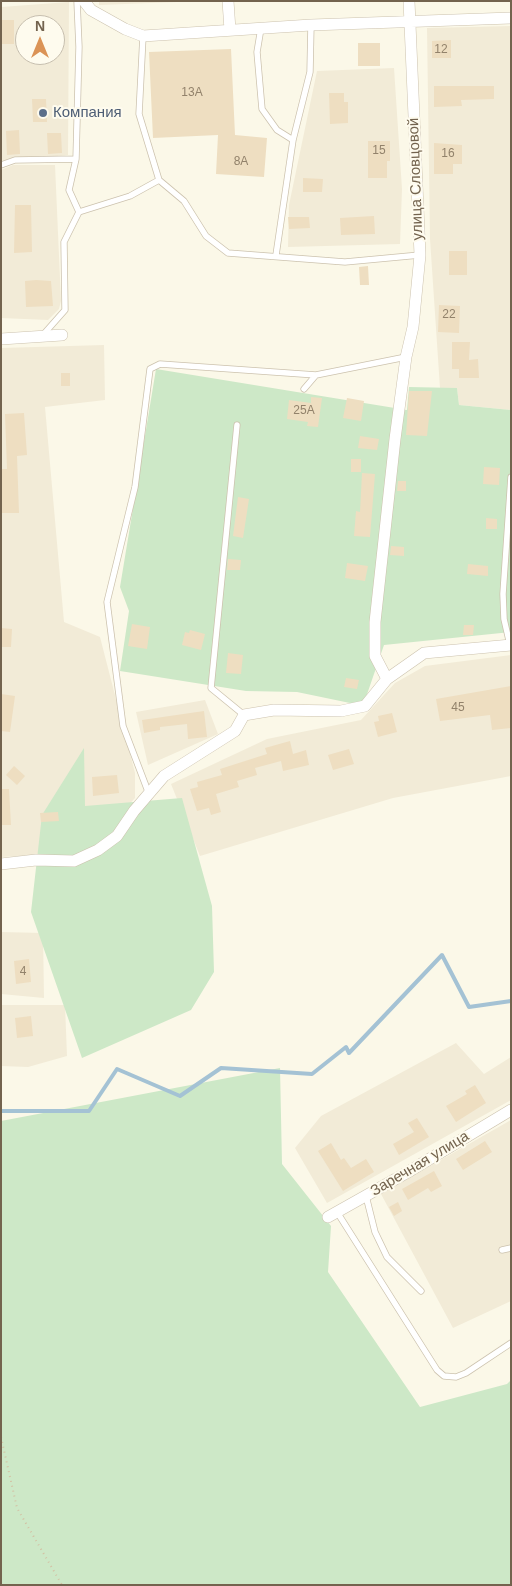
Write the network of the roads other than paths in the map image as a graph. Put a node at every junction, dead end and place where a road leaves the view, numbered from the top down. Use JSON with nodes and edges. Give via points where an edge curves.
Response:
{"nodes":[{"id":1,"x":77,"y":1,"type":"edge"},
{"id":2,"x":84,"y":1,"type":"edge"},
{"id":3,"x":228,"y":1,"type":"edge"},
{"id":4,"x":409,"y":1,"type":"edge"},
{"id":5,"x":511,"y":18,"type":"edge"},
{"id":6,"x":410,"y":22,"type":"junction"},
{"id":7,"x":311,"y":25,"type":"junction"},
{"id":8,"x":261,"y":28,"type":"junction"},
{"id":9,"x":230,"y":30,"type":"junction"},
{"id":10,"x":143,"y":36,"type":"junction"},
{"id":11,"x":293,"y":140,"type":"junction"},
{"id":12,"x":76,"y":159,"type":"junction"},
{"id":13,"x":1,"y":164,"type":"edge"},
{"id":14,"x":159,"y":180,"type":"junction"},
{"id":15,"x":79,"y":212,"type":"junction"},
{"id":16,"x":276,"y":255,"type":"junction"},
{"id":17,"x":420,"y":255,"type":"junction"},
{"id":18,"x":62,"y":335,"type":"dead end"},
{"id":19,"x":42,"y":336,"type":"junction"},
{"id":20,"x":1,"y":339,"type":"edge"},
{"id":21,"x":406,"y":357,"type":"junction"},
{"id":22,"x":316,"y":375,"type":"junction"},
{"id":23,"x":304,"y":388,"type":"dead end"},
{"id":24,"x":237,"y":425,"type":"dead end"},
{"id":25,"x":511,"y":476,"type":"edge"},
{"id":26,"x":510,"y":645,"type":"edge"},
{"id":27,"x":387,"y":679,"type":"junction"},
{"id":28,"x":244,"y":715,"type":"junction"},
{"id":29,"x":149,"y":794,"type":"junction"},
{"id":30,"x":1,"y":864,"type":"edge"},
{"id":31,"x":511,"y":1110,"type":"edge"},
{"id":32,"x":366,"y":1196,"type":"junction"},
{"id":33,"x":332,"y":1214,"type":"joint"},
{"id":34,"x":511,"y":1248,"type":"edge"},
{"id":35,"x":502,"y":1250,"type":"dead end"},
{"id":36,"x":421,"y":1291,"type":"dead end"},
{"id":37,"x":511,"y":1343,"type":"edge"}],
"edges":[{"from":1,"to":12,"type":"lane"},
{"from":2,"to":10,"type":"street","via":[[91,10]]},
{"from":3,"to":9,"type":"street"},
{"from":4,"to":6,"type":"street","name":"улица Словцовой"},
{"from":5,"to":6,"type":"street"},
{"from":6,"to":7,"type":"street"},
{"from":6,"to":17,"type":"street","name":"улица Словцовой"},
{"from":7,"to":8,"type":"street"},
{"from":7,"to":11,"type":"lane","via":[[310,72]]},
{"from":8,"to":9,"type":"street"},
{"from":8,"to":11,"type":"lane","via":[[257,52],[262,109],[277,130]]},
{"from":9,"to":10,"type":"street"},
{"from":10,"to":14,"type":"lane","via":[[139,114]]},
{"from":11,"to":16,"type":"lane"},
{"from":12,"to":13,"type":"lane","via":[[15,160]]},
{"from":12,"to":15,"type":"lane","via":[[70,190]]},
{"from":14,"to":15,"type":"lane","via":[[130,196]]},
{"from":14,"to":16,"type":"lane","via":[[184,201],[206,236],[228,253]]},
{"from":15,"to":19,"type":"lane","via":[[64,242],[65,310]]},
{"from":16,"to":17,"type":"lane","via":[[345,262]]},
{"from":17,"to":21,"type":"street","name":"улица Словцовой","via":[[413,327]]},
{"from":18,"to":19,"type":"street"},
{"from":19,"to":20,"type":"street"},
{"from":21,"to":22,"type":"lane"},
{"from":21,"to":27,"type":"street","name":"улица Словцовой","via":[[375,622],[375,656]]},
{"from":22,"to":23,"type":"lane"},
{"from":22,"to":29,"type":"lane","via":[[160,364],[150,369],[135,487],[106,602],[122,726]]},
{"from":24,"to":28,"type":"lane","via":[[211,688]]},
{"from":25,"to":26,"type":"lane","via":[[503,594]]},
{"from":26,"to":27,"type":"street","via":[[424,653]]},
{"from":27,"to":28,"type":"street","via":[[365,706],[341,711],[274,710]]},
{"from":28,"to":29,"type":"street","via":[[235,731],[164,776]]},
{"from":29,"to":30,"type":"street","via":[[117,836],[98,850],[74,861],[36,860]]},
{"from":31,"to":32,"type":"street","name":"Заречная улица"},
{"from":32,"to":33,"type":"street","name":"Заречная улица"},
{"from":32,"to":36,"type":"lane","via":[[375,1232],[387,1257]]},
{"from":33,"to":37,"type":"lane","via":[[436,1370],[444,1376],[456,1377],[466,1373]]},
{"from":34,"to":35,"type":"lane"}]}
